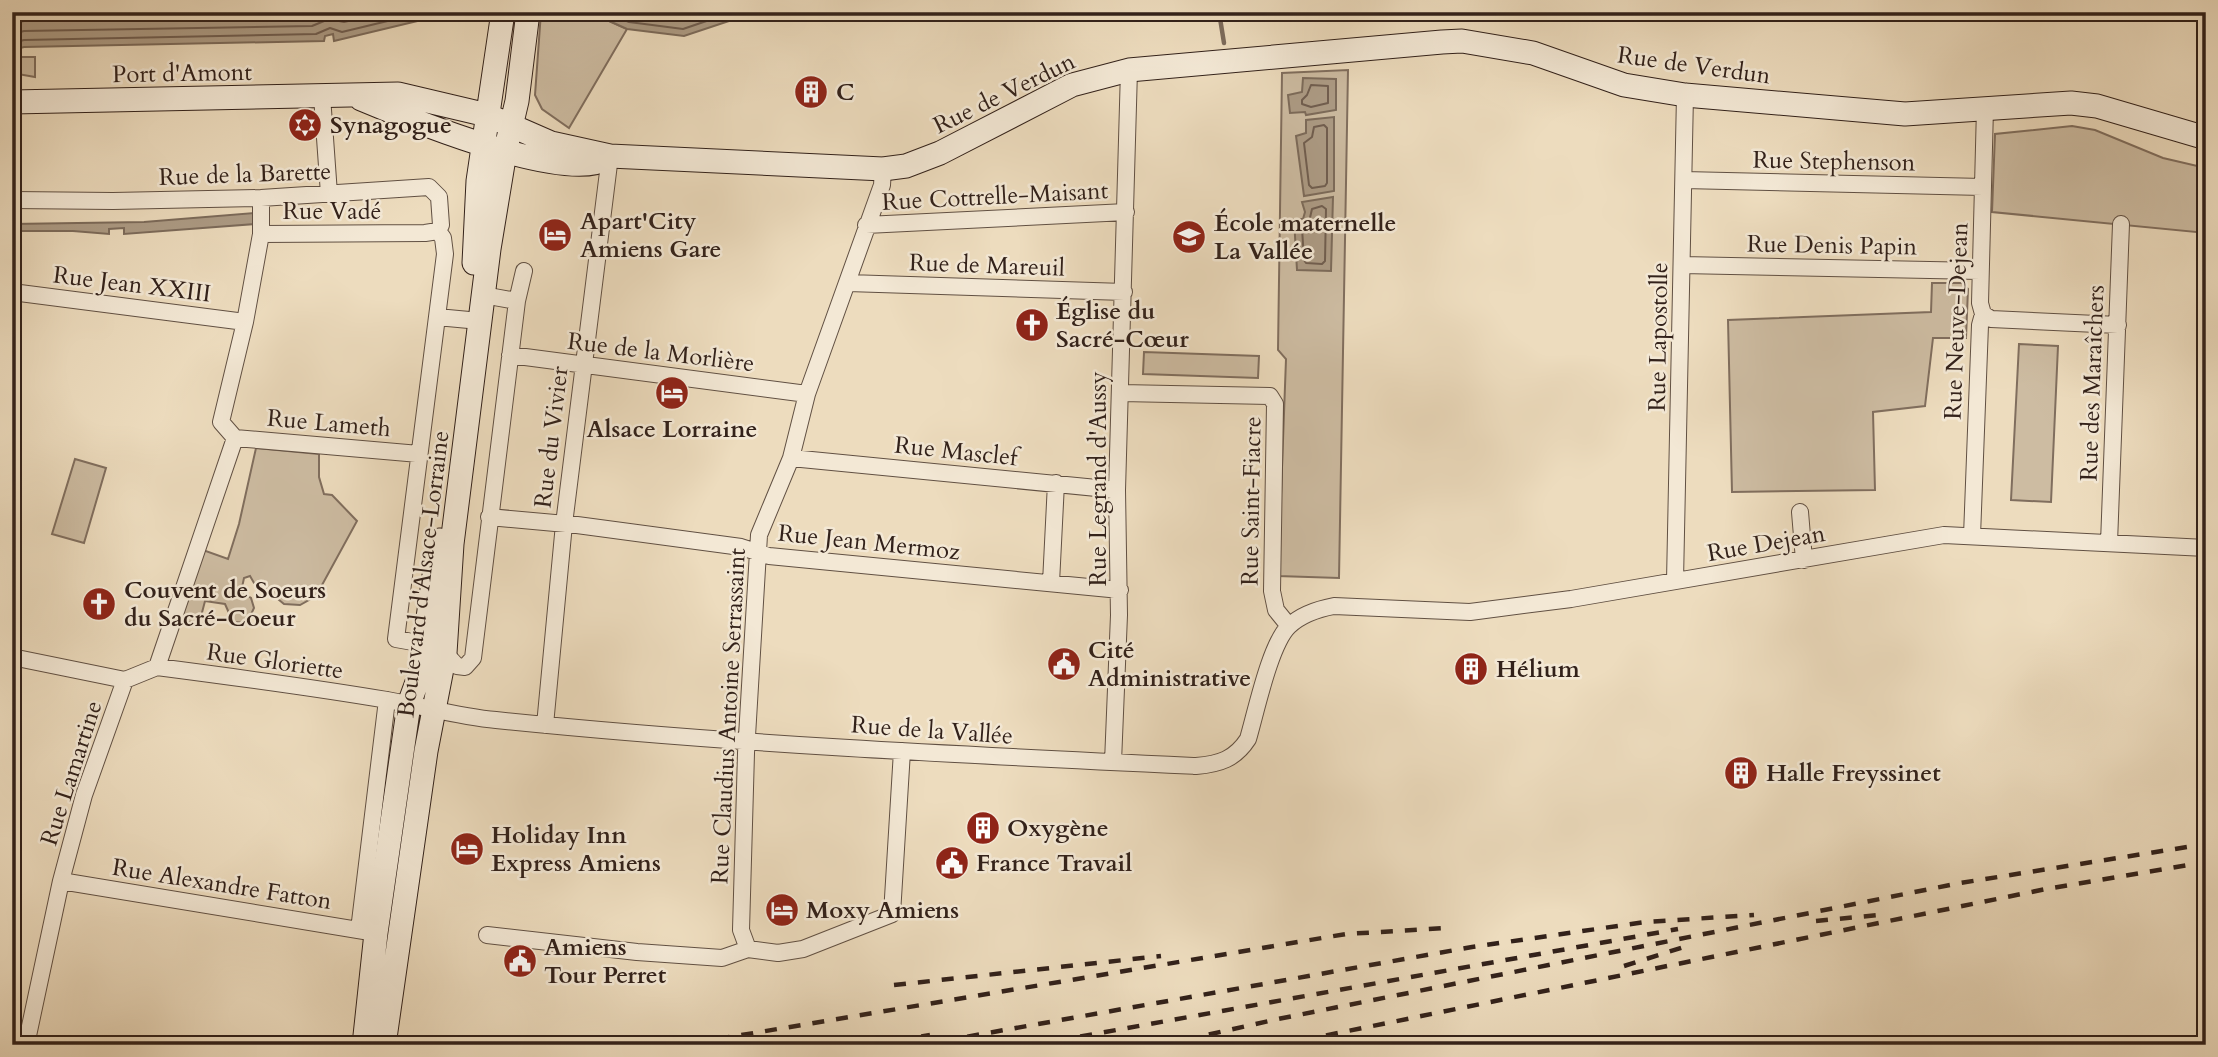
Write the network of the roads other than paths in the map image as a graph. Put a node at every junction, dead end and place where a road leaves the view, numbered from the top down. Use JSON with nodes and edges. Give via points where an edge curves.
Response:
{"nodes":[{"id":1,"x":503,"y":12,"type":"edge"},
{"id":2,"x":528,"y":12,"type":"edge"},
{"id":3,"x":1129,"y":70,"type":"junction"},
{"id":4,"x":1685,"y":94,"type":"junction"},
{"id":5,"x":322,"y":96,"type":"junction"},
{"id":6,"x":353,"y":96,"type":"junction"},
{"id":7,"x":12,"y":102,"type":"edge"},
{"id":8,"x":1986,"y":108,"type":"junction"},
{"id":9,"x":488,"y":115,"type":"junction"},
{"id":10,"x":511,"y":126,"type":"junction"},
{"id":11,"x":2206,"y":138,"type":"edge"},
{"id":12,"x":483,"y":143,"type":"junction"},
{"id":13,"x":505,"y":152,"type":"junction"},
{"id":14,"x":610,"y":156,"type":"junction"},
{"id":15,"x":883,"y":169,"type":"junction"},
{"id":16,"x":1684,"y":180,"type":"junction"},
{"id":17,"x":1983,"y":187,"type":"junction"},
{"id":18,"x":329,"y":194,"type":"junction"},
{"id":19,"x":261,"y":198,"type":"junction"},
{"id":20,"x":12,"y":200,"type":"edge"},
{"id":21,"x":1126,"y":212,"type":"junction"},
{"id":22,"x":2121,"y":224,"type":"dead end"},
{"id":23,"x":866,"y":225,"type":"junction"},
{"id":24,"x":438,"y":230,"type":"junction"},
{"id":25,"x":261,"y":234,"type":"junction"},
{"id":26,"x":1682,"y":265,"type":"junction"},
{"id":27,"x":524,"y":271,"type":"dead end"},
{"id":28,"x":1980,"y":271,"type":"junction"},
{"id":29,"x":848,"y":283,"type":"junction"},
{"id":30,"x":12,"y":292,"type":"edge"},
{"id":31,"x":1124,"y":292,"type":"junction"},
{"id":32,"x":483,"y":295,"type":"junction"},
{"id":33,"x":517,"y":301,"type":"junction"},
{"id":34,"x":1983,"y":314,"type":"junction"},
{"id":35,"x":437,"y":317,"type":"junction"},
{"id":36,"x":468,"y":320,"type":"junction"},
{"id":37,"x":245,"y":322,"type":"junction"},
{"id":38,"x":2118,"y":325,"type":"junction"},
{"id":39,"x":510,"y":355,"type":"junction"},
{"id":40,"x":583,"y":365,"type":"junction"},
{"id":41,"x":1121,"y":393,"type":"junction"},
{"id":42,"x":807,"y":394,"type":"junction"},
{"id":43,"x":235,"y":438,"type":"junction"},
{"id":44,"x":419,"y":454,"type":"junction"},
{"id":45,"x":790,"y":458,"type":"junction"},
{"id":46,"x":1056,"y":484,"type":"junction"},
{"id":47,"x":1117,"y":489,"type":"junction"},
{"id":48,"x":1800,"y":512,"type":"dead end"},
{"id":49,"x":489,"y":517,"type":"junction"},
{"id":50,"x":564,"y":524,"type":"junction"},
{"id":51,"x":1972,"y":536,"type":"junction"},
{"id":52,"x":2109,"y":543,"type":"junction"},
{"id":53,"x":2206,"y":548,"type":"edge"},
{"id":54,"x":758,"y":552,"type":"junction"},
{"id":55,"x":1804,"y":560,"type":"junction"},
{"id":56,"x":1675,"y":581,"type":"junction"},
{"id":57,"x":1051,"y":583,"type":"junction"},
{"id":58,"x":1120,"y":590,"type":"junction"},
{"id":59,"x":1289,"y":626,"type":"junction"},
{"id":60,"x":435,"y":648,"type":"junction"},
{"id":61,"x":12,"y":657,"type":"edge"},
{"id":62,"x":157,"y":667,"type":"junction"},
{"id":63,"x":125,"y":680,"type":"junction"},
{"id":64,"x":398,"y":702,"type":"junction"},
{"id":65,"x":434,"y":710,"type":"junction"},
{"id":66,"x":545,"y":725,"type":"junction"},
{"id":67,"x":747,"y":741,"type":"junction"},
{"id":68,"x":902,"y":751,"type":"junction"},
{"id":69,"x":1113,"y":762,"type":"junction"},
{"id":70,"x":61,"y":881,"type":"junction"},
{"id":71,"x":367,"y":932,"type":"junction"},
{"id":72,"x":486,"y":935,"type":"dead end"},
{"id":73,"x":748,"y":949,"type":"junction"},
{"id":74,"x":26,"y":1045,"type":"edge"},
{"id":75,"x":364,"y":1045,"type":"edge"},
{"id":76,"x":384,"y":1045,"type":"edge"}],
"edges":[{"from":1,"to":9,"type":"main road","name":"Boulevard d'Alsace-Lorraine"},
{"from":2,"to":10,"type":"main road","name":"Boulevard d'Alsace-Lorraine"},
{"from":3,"to":4,"type":"main road","name":"Rue de Verdun","via":[[1462,41],[1532,53],[1624,85]]},
{"from":3,"to":15,"type":"main road","name":"Rue de Verdun","via":[[1072,85],[940,153]]},
{"from":3,"to":21,"type":"street","name":"Rue Legrand d'Aussy"},
{"from":4,"to":8,"type":"main road","name":"Rue de Verdun","via":[[1905,114]]},
{"from":4,"to":16,"type":"street","name":"Rue Lapostolle"},
{"from":5,"to":6,"type":"main road","name":"Port d'Amont"},
{"from":5,"to":7,"type":"main road","name":"Port d'Amont"},
{"from":5,"to":18,"type":"street"},
{"from":6,"to":9,"type":"main road","name":"Port d'Amont","via":[[398,94]]},
{"from":6,"to":12,"type":"main road","name":"Port d'Amont"},
{"from":8,"to":11,"type":"main road","name":"Rue de Verdun","via":[[2097,106]]},
{"from":8,"to":17,"type":"street","name":"Rue Neuve-Dejean"},
{"from":9,"to":10,"type":"main road","name":"Port d'Amont"},
{"from":9,"to":12,"type":"main road","name":"Boulevard d'Alsace-Lorraine"},
{"from":10,"to":13,"type":"main road","name":"Boulevard d'Alsace-Lorraine"},
{"from":10,"to":14,"type":"main road","name":"Rue de Verdun","via":[[551,144]]},
{"from":12,"to":13,"type":"main road","name":"Rue de Verdun"},
{"from":12,"to":36,"type":"main road","name":"Boulevard d'Alsace-Lorraine"},
{"from":13,"to":14,"type":"main road","name":"Rue de Verdun","via":[[585,165]]},
{"from":13,"to":32,"type":"main road","name":"Boulevard d'Alsace-Lorraine"},
{"from":14,"to":15,"type":"main road","name":"Rue de Verdun"},
{"from":14,"to":40,"type":"street","name":"Rue du Vivier"},
{"from":15,"to":23,"type":"street","name":"Rue Claudius Antoine Serrassaint","via":[[882,185]]},
{"from":16,"to":17,"type":"street","name":"Rue Stephenson"},
{"from":16,"to":26,"type":"street","name":"Rue Lapostolle"},
{"from":17,"to":28,"type":"street","name":"Rue Neuve-Dejean"},
{"from":18,"to":19,"type":"street","name":"Rue de la Barette"},
{"from":18,"to":24,"type":"street","name":"Rue de la Barette","via":[[429,187],[439,197]]},
{"from":19,"to":20,"type":"street","name":"Rue de la Barette"},
{"from":19,"to":25,"type":"street","name":"Rue Vadé"},
{"from":21,"to":23,"type":"street","name":"Rue Cottrelle-Maisant"},
{"from":21,"to":31,"type":"street","name":"Rue Legrand d'Aussy"},
{"from":22,"to":38,"type":"street","name":"Rue des Maraîchers"},
{"from":23,"to":29,"type":"street","name":"Rue Claudius Antoine Serrassaint"},
{"from":24,"to":25,"type":"street","name":"Rue Vadé"},
{"from":24,"to":35,"type":"street","name":"Boulevard d'Alsace-Lorraine","via":[[445,254]]},
{"from":25,"to":37,"type":"street"},
{"from":26,"to":28,"type":"street","name":"Rue Denis Papin"},
{"from":26,"to":56,"type":"street","name":"Rue Lapostolle"},
{"from":27,"to":33,"type":"street"},
{"from":28,"to":34,"type":"street","name":"Rue Neuve-Dejean"},
{"from":29,"to":31,"type":"street","name":"Rue de Mareuil"},
{"from":29,"to":42,"type":"street","name":"Rue Claudius Antoine Serrassaint"},
{"from":30,"to":37,"type":"street","name":"Rue Jean XXIII"},
{"from":31,"to":41,"type":"street","name":"Rue Legrand d'Aussy"},
{"from":32,"to":33,"type":"street"},
{"from":32,"to":60,"type":"main road","name":"Boulevard d'Alsace-Lorraine","via":[[453,544]]},
{"from":33,"to":39,"type":"street"},
{"from":34,"to":38,"type":"street","via":[[1991,319]]},
{"from":34,"to":51,"type":"street","name":"Rue Neuve-Dejean"},
{"from":35,"to":36,"type":"street"},
{"from":35,"to":44,"type":"street","name":"Boulevard d'Alsace-Lorraine"},
{"from":36,"to":60,"type":"main road","name":"Boulevard d'Alsace-Lorraine"},
{"from":37,"to":43,"type":"street","via":[[220,422]]},
{"from":38,"to":52,"type":"street","name":"Rue des Maraîchers"},
{"from":39,"to":40,"type":"street","name":"Rue de la Morlière"},
{"from":39,"to":49,"type":"street"},
{"from":40,"to":42,"type":"street","name":"Rue de la Morlière"},
{"from":40,"to":50,"type":"street","name":"Rue du Vivier"},
{"from":41,"to":47,"type":"street","name":"Rue Legrand d'Aussy"},
{"from":41,"to":59,"type":"street","name":"Rue Saint-Fiacre","via":[[1270,397],[1275,404],[1272,591],[1276,610]]},
{"from":42,"to":45,"type":"street","name":"Rue Claudius Antoine Serrassaint"},
{"from":43,"to":44,"type":"street","name":"Rue Lameth"},
{"from":43,"to":62,"type":"street"},
{"from":44,"to":60,"type":"street","name":"Boulevard d'Alsace-Lorraine","via":[[396,639]]},
{"from":45,"to":46,"type":"street","name":"Rue Masclef"},
{"from":45,"to":54,"type":"street","name":"Rue Claudius Antoine Serrassaint","via":[[760,534]]},
{"from":46,"to":47,"type":"street","name":"Rue Masclef"},
{"from":46,"to":57,"type":"street"},
{"from":47,"to":58,"type":"street","name":"Rue Legrand d'Aussy"},
{"from":48,"to":55,"type":"street"},
{"from":49,"to":50,"type":"street","name":"Rue Jean Mermoz"},
{"from":49,"to":60,"type":"street","via":[[473,658],[465,667],[457,666]]},
{"from":50,"to":54,"type":"street","name":"Rue Jean Mermoz"},
{"from":50,"to":66,"type":"street","name":"Rue du Vivier"},
{"from":51,"to":52,"type":"street","name":"Rue Dejean"},
{"from":51,"to":55,"type":"street","name":"Rue Dejean","via":[[1944,535]]},
{"from":52,"to":53,"type":"street","name":"Rue Dejean"},
{"from":54,"to":57,"type":"street","name":"Rue Jean Mermoz"},
{"from":54,"to":67,"type":"street","name":"Rue Claudius Antoine Serrassaint"},
{"from":55,"to":56,"type":"street","name":"Rue Dejean"},
{"from":56,"to":59,"type":"street","name":"Rue Dejean","via":[[1470,612],[1334,606],[1315,610]]},
{"from":57,"to":58,"type":"street","name":"Rue Jean Mermoz"},
{"from":58,"to":69,"type":"street","name":"Rue Legrand d'Aussy"},
{"from":59,"to":69,"type":"street","name":"Rue de la Vallée","via":[[1277,644],[1248,739],[1239,753],[1214,765]]},
{"from":60,"to":64,"type":"main road","name":"Boulevard d'Alsace-Lorraine"},
{"from":60,"to":65,"type":"main road","name":"Boulevard d'Alsace-Lorraine"},
{"from":61,"to":63,"type":"street"},
{"from":62,"to":63,"type":"street"},
{"from":62,"to":64,"type":"street","name":"Rue Gloriette"},
{"from":63,"to":70,"type":"street","name":"Rue Lamartine","via":[[84,795]]},
{"from":64,"to":65,"type":"street","name":"Rue Gloriette"},
{"from":64,"to":71,"type":"main road","name":"Boulevard d'Alsace-Lorraine"},
{"from":65,"to":66,"type":"street","name":"Rue de la Vallée"},
{"from":65,"to":76,"type":"main road","name":"Boulevard d'Alsace-Lorraine"},
{"from":66,"to":67,"type":"street","name":"Rue de la Vallée"},
{"from":67,"to":68,"type":"street","name":"Rue de la Vallée"},
{"from":67,"to":73,"type":"street","name":"Rue Claudius Antoine Serrassaint","via":[[741,930]]},
{"from":68,"to":69,"type":"street","name":"Rue de la Vallée"},
{"from":68,"to":73,"type":"street","via":[[892,914],[803,949],[778,953]]},
{"from":70,"to":71,"type":"street","name":"Rue Alexandre Fatton"},
{"from":70,"to":74,"type":"street","name":"Rue Lamartine"},
{"from":71,"to":75,"type":"main road","name":"Boulevard d'Alsace-Lorraine"},
{"from":72,"to":73,"type":"street","via":[[722,958]]}]}
